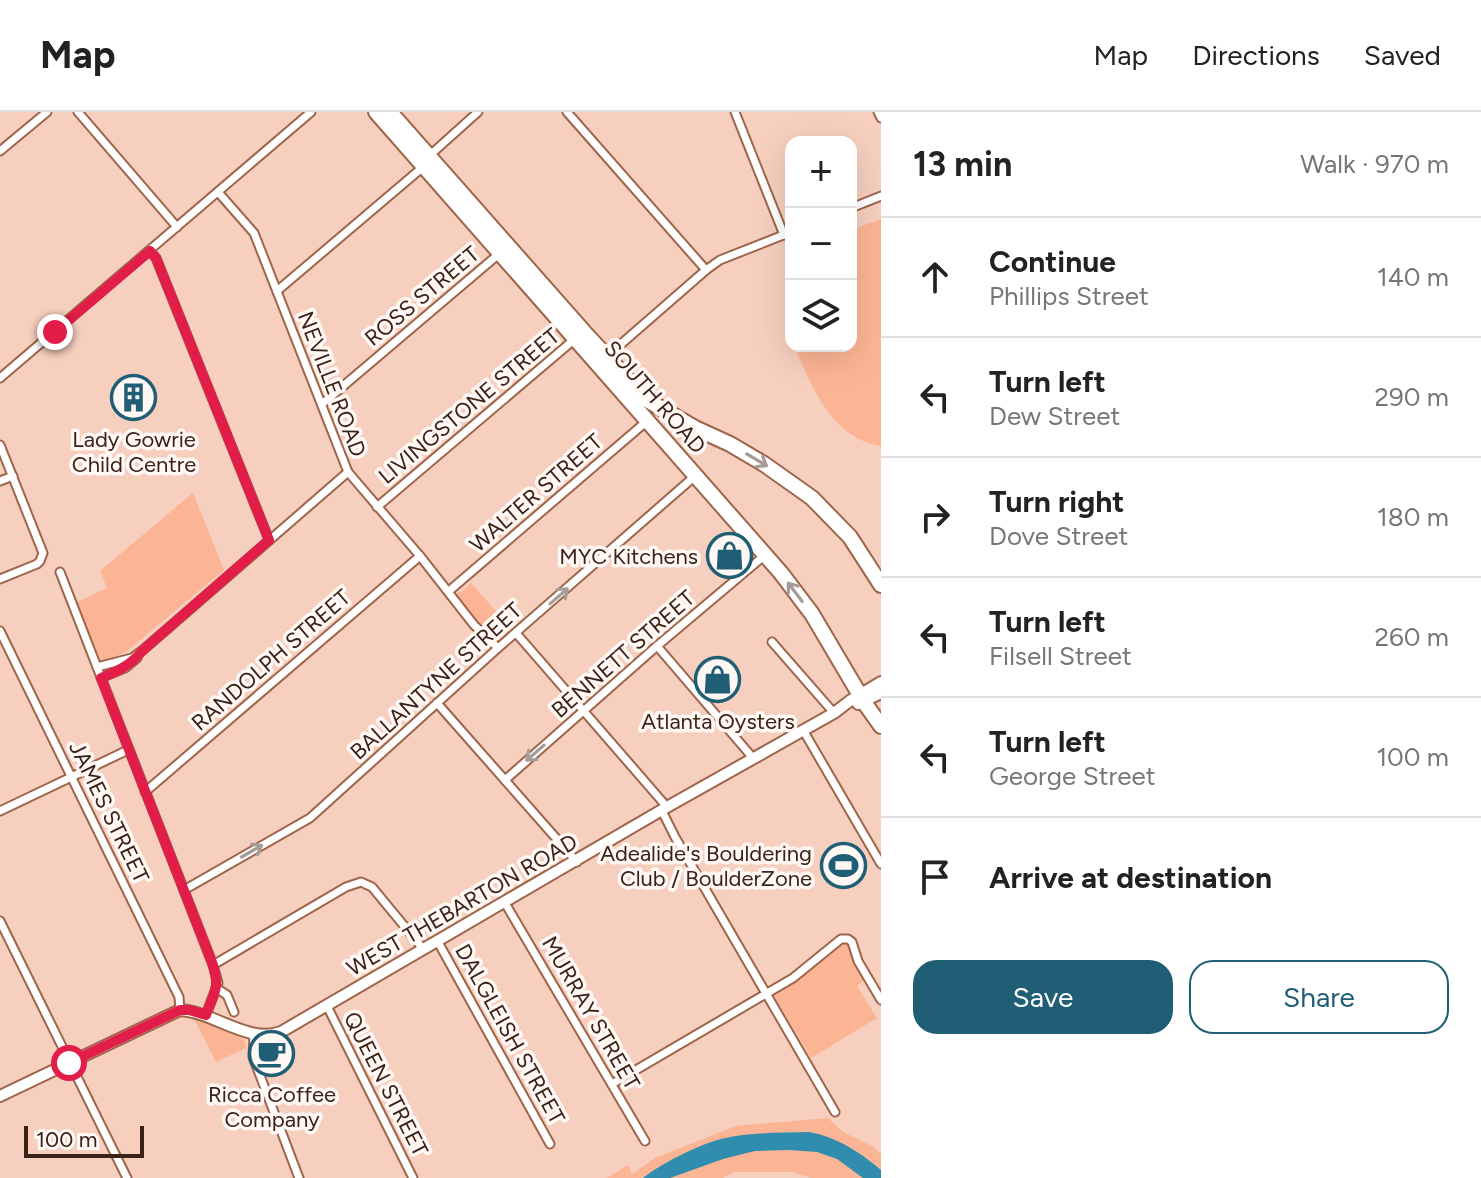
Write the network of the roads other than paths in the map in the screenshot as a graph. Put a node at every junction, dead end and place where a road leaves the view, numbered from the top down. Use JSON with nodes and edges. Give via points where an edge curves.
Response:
{"nodes":[{"id":1,"x":47,"y":112,"type":"edge"},
{"id":2,"x":78,"y":112,"type":"edge"},
{"id":3,"x":311,"y":112,"type":"edge"},
{"id":4,"x":376,"y":112,"type":"edge"},
{"id":5,"x":390,"y":112,"type":"edge"},
{"id":6,"x":478,"y":112,"type":"edge"},
{"id":7,"x":567,"y":112,"type":"edge"},
{"id":8,"x":735,"y":112,"type":"edge"},
{"id":9,"x":878,"y":112,"type":"edge"},
{"id":10,"x":881,"y":118,"type":"edge"},
{"id":11,"x":0,"y":151,"type":"edge"},
{"id":12,"x":426,"y":161,"type":"junction"},
{"id":13,"x":218,"y":192,"type":"junction"},
{"id":14,"x":881,"y":196,"type":"edge"},
{"id":15,"x":857,"y":206,"type":"edge"},
{"id":16,"x":177,"y":227,"type":"junction"},
{"id":17,"x":785,"y":228,"type":"edge"},
{"id":18,"x":785,"y":234,"type":"edge"},
{"id":19,"x":504,"y":250,"type":"junction"},
{"id":20,"x":150,"y":251,"type":"junction"},
{"id":21,"x":706,"y":270,"type":"junction"},
{"id":22,"x":277,"y":291,"type":"junction"},
{"id":23,"x":579,"y":336,"type":"junction"},
{"id":24,"x":602,"y":361,"type":"junction"},
{"id":25,"x":0,"y":378,"type":"edge"},
{"id":26,"x":322,"y":404,"type":"junction"},
{"id":27,"x":647,"y":421,"type":"junction"},
{"id":28,"x":0,"y":445,"type":"edge"},
{"id":29,"x":348,"y":472,"type":"junction"},
{"id":30,"x":13,"y":476,"type":"junction"},
{"id":31,"x":695,"y":476,"type":"junction"},
{"id":32,"x":0,"y":481,"type":"edge"},
{"id":33,"x":377,"y":507,"type":"junction"},
{"id":34,"x":269,"y":540,"type":"junction"},
{"id":35,"x":765,"y":555,"type":"junction"},
{"id":36,"x":420,"y":556,"type":"junction"},
{"id":37,"x":60,"y":572,"type":"dead end"},
{"id":38,"x":0,"y":579,"type":"edge"},
{"id":39,"x":881,"y":585,"type":"edge"},
{"id":40,"x":449,"y":591,"type":"junction"},
{"id":41,"x":0,"y":631,"type":"edge"},
{"id":42,"x":516,"y":633,"type":"junction"},
{"id":43,"x":772,"y":642,"type":"dead end"},
{"id":44,"x":657,"y":646,"type":"junction"},
{"id":45,"x":498,"y":648,"type":"junction"},
{"id":46,"x":143,"y":650,"type":"junction"},
{"id":47,"x":97,"y":667,"type":"junction"},
{"id":48,"x":101,"y":678,"type":"junction"},
{"id":49,"x":881,"y":682,"type":"edge"},
{"id":50,"x":881,"y":693,"type":"edge"},
{"id":51,"x":862,"y":698,"type":"junction"},
{"id":52,"x":437,"y":703,"type":"junction"},
{"id":53,"x":584,"y":711,"type":"junction"},
{"id":54,"x":834,"y":713,"type":"junction"},
{"id":55,"x":881,"y":726,"type":"edge"},
{"id":56,"x":803,"y":730,"type":"junction"},
{"id":57,"x":128,"y":750,"type":"junction"},
{"id":58,"x":753,"y":758,"type":"junction"},
{"id":59,"x":72,"y":777,"type":"junction"},
{"id":60,"x":505,"y":780,"type":"junction"},
{"id":61,"x":145,"y":792,"type":"junction"},
{"id":62,"x":664,"y":809,"type":"junction"},
{"id":63,"x":0,"y":811,"type":"edge"},
{"id":64,"x":577,"y":862,"type":"junction"},
{"id":65,"x":881,"y":864,"type":"edge"},
{"id":66,"x":184,"y":890,"type":"junction"},
{"id":67,"x":505,"y":903,"type":"junction"},
{"id":68,"x":0,"y":921,"type":"edge"},
{"id":69,"x":438,"y":942,"type":"junction"},
{"id":70,"x":424,"y":950,"type":"junction"},
{"id":71,"x":213,"y":965,"type":"junction"},
{"id":72,"x":216,"y":988,"type":"junction"},
{"id":73,"x":766,"y":994,"type":"junction"},
{"id":74,"x":881,"y":1000,"type":"edge"},
{"id":75,"x":327,"y":1006,"type":"junction"},
{"id":76,"x":180,"y":1010,"type":"junction"},
{"id":77,"x":234,"y":1012,"type":"dead end"},
{"id":78,"x":206,"y":1015,"type":"junction"},
{"id":79,"x":254,"y":1035,"type":"junction"},
{"id":80,"x":69,"y":1063,"type":"junction"},
{"id":81,"x":612,"y":1084,"type":"junction"},
{"id":82,"x":0,"y":1096,"type":"edge"},
{"id":83,"x":835,"y":1112,"type":"dead end"},
{"id":84,"x":645,"y":1141,"type":"dead end"},
{"id":85,"x":550,"y":1144,"type":"dead end"},
{"id":86,"x":127,"y":1178,"type":"edge"},
{"id":87,"x":299,"y":1178,"type":"edge"},
{"id":88,"x":413,"y":1178,"type":"edge"}],
"edges":[{"from":1,"to":11,"type":"street"},
{"from":2,"to":16,"type":"street"},
{"from":3,"to":13,"type":"street"},
{"from":4,"to":12,"type":"highway","name":"SOUTH ROAD"},
{"from":5,"to":12,"type":"highway","name":"SOUTH ROAD"},
{"from":6,"to":12,"type":"street"},
{"from":7,"to":21,"type":"street"},
{"from":8,"to":17,"type":"street"},
{"from":9,"to":10,"type":"street"},
{"from":12,"to":19,"type":"highway","name":"SOUTH ROAD"},
{"from":12,"to":22,"type":"street"},
{"from":13,"to":16,"type":"street"},
{"from":13,"to":22,"type":"street","name":"NEVILLE ROAD","via":[[254,233]]},
{"from":14,"to":15,"type":"street"},
{"from":16,"to":20,"type":"street"},
{"from":18,"to":21,"type":"street"},
{"from":19,"to":23,"type":"highway","name":"SOUTH ROAD"},
{"from":19,"to":26,"type":"street","name":"ROSS STREET"},
{"from":20,"to":25,"type":"street"},
{"from":20,"to":34,"type":"street"},
{"from":21,"to":24,"type":"street"},
{"from":22,"to":26,"type":"street","name":"NEVILLE ROAD"},
{"from":23,"to":24,"type":"highway","name":"SOUTH ROAD"},
{"from":23,"to":33,"type":"street","name":"LIVINGSTONE STREET"},
{"from":24,"to":27,"type":"highway","name":"SOUTH ROAD"},
{"from":24,"to":39,"type":"highway","name":"SOUTH ROAD","one_way":true,"via":[[647,400],[753,457],[812,498],[850,537]]},
{"from":26,"to":29,"type":"street","name":"NEVILLE ROAD"},
{"from":27,"to":31,"type":"highway","name":"SOUTH ROAD"},
{"from":27,"to":40,"type":"street","name":"WALTER STREET"},
{"from":28,"to":30,"type":"street"},
{"from":29,"to":33,"type":"street","name":"NEVILLE ROAD"},
{"from":29,"to":34,"type":"street"},
{"from":30,"to":32,"type":"street"},
{"from":30,"to":38,"type":"street","via":[[43,553],[37,564]]},
{"from":31,"to":35,"type":"highway","name":"SOUTH ROAD"},
{"from":42,"to":31,"type":"street","name":"BALLANTYNE STREET","one_way":true},
{"from":33,"to":36,"type":"street","name":"NEVILLE ROAD"},
{"from":34,"to":46,"type":"street"},
{"from":35,"to":44,"type":"street","name":"BENNETT STREET"},
{"from":51,"to":35,"type":"highway","name":"SOUTH ROAD","one_way":true,"via":[[812,614]]},
{"from":36,"to":40,"type":"street","name":"NEVILLE ROAD"},
{"from":36,"to":61,"type":"street","name":"RANDOLPH STREET"},
{"from":37,"to":47,"type":"street"},
{"from":40,"to":45,"type":"street","name":"NEVILLE ROAD"},
{"from":41,"to":59,"type":"street","name":"JAMES STREET"},
{"from":42,"to":45,"type":"street","name":"BALLANTYNE STREET"},
{"from":42,"to":53,"type":"street"},
{"from":43,"to":54,"type":"street"},
{"from":44,"to":53,"type":"street","name":"BENNETT STREET"},
{"from":44,"to":58,"type":"street"},
{"from":45,"to":52,"type":"street","name":"BALLANTYNE STREET"},
{"from":46,"to":47,"type":"street"},
{"from":46,"to":48,"type":"street","via":[[125,668]]},
{"from":47,"to":48,"type":"street"},
{"from":48,"to":57,"type":"street"},
{"from":49,"to":51,"type":"street","name":"WEST THEBARTON ROAD"},
{"from":50,"to":51,"type":"street","name":"WEST THEBARTON ROAD"},
{"from":51,"to":54,"type":"street","name":"WEST THEBARTON ROAD"},
{"from":51,"to":55,"type":"highway","name":"SOUTH ROAD"},
{"from":52,"to":60,"type":"street"},
{"from":66,"to":52,"type":"street","name":"BALLANTYNE STREET","one_way":true,"via":[[310,818]]},
{"from":53,"to":60,"type":"street","name":"BENNETT STREET","one_way":true},
{"from":53,"to":62,"type":"street"},
{"from":54,"to":56,"type":"street","name":"WEST THEBARTON ROAD"},
{"from":56,"to":58,"type":"street","name":"WEST THEBARTON ROAD"},
{"from":56,"to":65,"type":"street"},
{"from":57,"to":59,"type":"street"},
{"from":57,"to":61,"type":"street"},
{"from":58,"to":62,"type":"street","name":"WEST THEBARTON ROAD"},
{"from":59,"to":63,"type":"street"},
{"from":59,"to":76,"type":"street","name":"JAMES STREET","via":[[179,997]]},
{"from":60,"to":64,"type":"street"},
{"from":61,"to":66,"type":"street"},
{"from":62,"to":64,"type":"street","name":"WEST THEBARTON ROAD"},
{"from":62,"to":73,"type":"street"},
{"from":64,"to":67,"type":"street","name":"WEST THEBARTON ROAD"},
{"from":66,"to":71,"type":"street"},
{"from":67,"to":69,"type":"street","name":"WEST THEBARTON ROAD"},
{"from":67,"to":81,"type":"street","name":"MURRAY STREET"},
{"from":68,"to":80,"type":"street"},
{"from":69,"to":70,"type":"street","name":"WEST THEBARTON ROAD"},
{"from":69,"to":85,"type":"street","name":"DALGLEISH STREET"},
{"from":70,"to":71,"type":"street","via":[[372,887],[361,882]]},
{"from":70,"to":75,"type":"street","name":"WEST THEBARTON ROAD"},
{"from":71,"to":72,"type":"street"},
{"from":72,"to":77,"type":"street","via":[[227,995]]},
{"from":72,"to":78,"type":"street"},
{"from":73,"to":74,"type":"street","via":[[845,939],[852,942]]},
{"from":73,"to":81,"type":"street"},
{"from":73,"to":83,"type":"street"},
{"from":75,"to":79,"type":"street","name":"WEST THEBARTON ROAD","via":[[281,1032]]},
{"from":75,"to":88,"type":"street","name":"QUEEN STREET"},
{"from":76,"to":78,"type":"street"},
{"from":76,"to":80,"type":"street"},
{"from":78,"to":79,"type":"street"},
{"from":79,"to":87,"type":"street","via":[[253,1057]]},
{"from":80,"to":82,"type":"street"},
{"from":80,"to":86,"type":"street"},
{"from":81,"to":84,"type":"street","name":"MURRAY STREET"}]}
